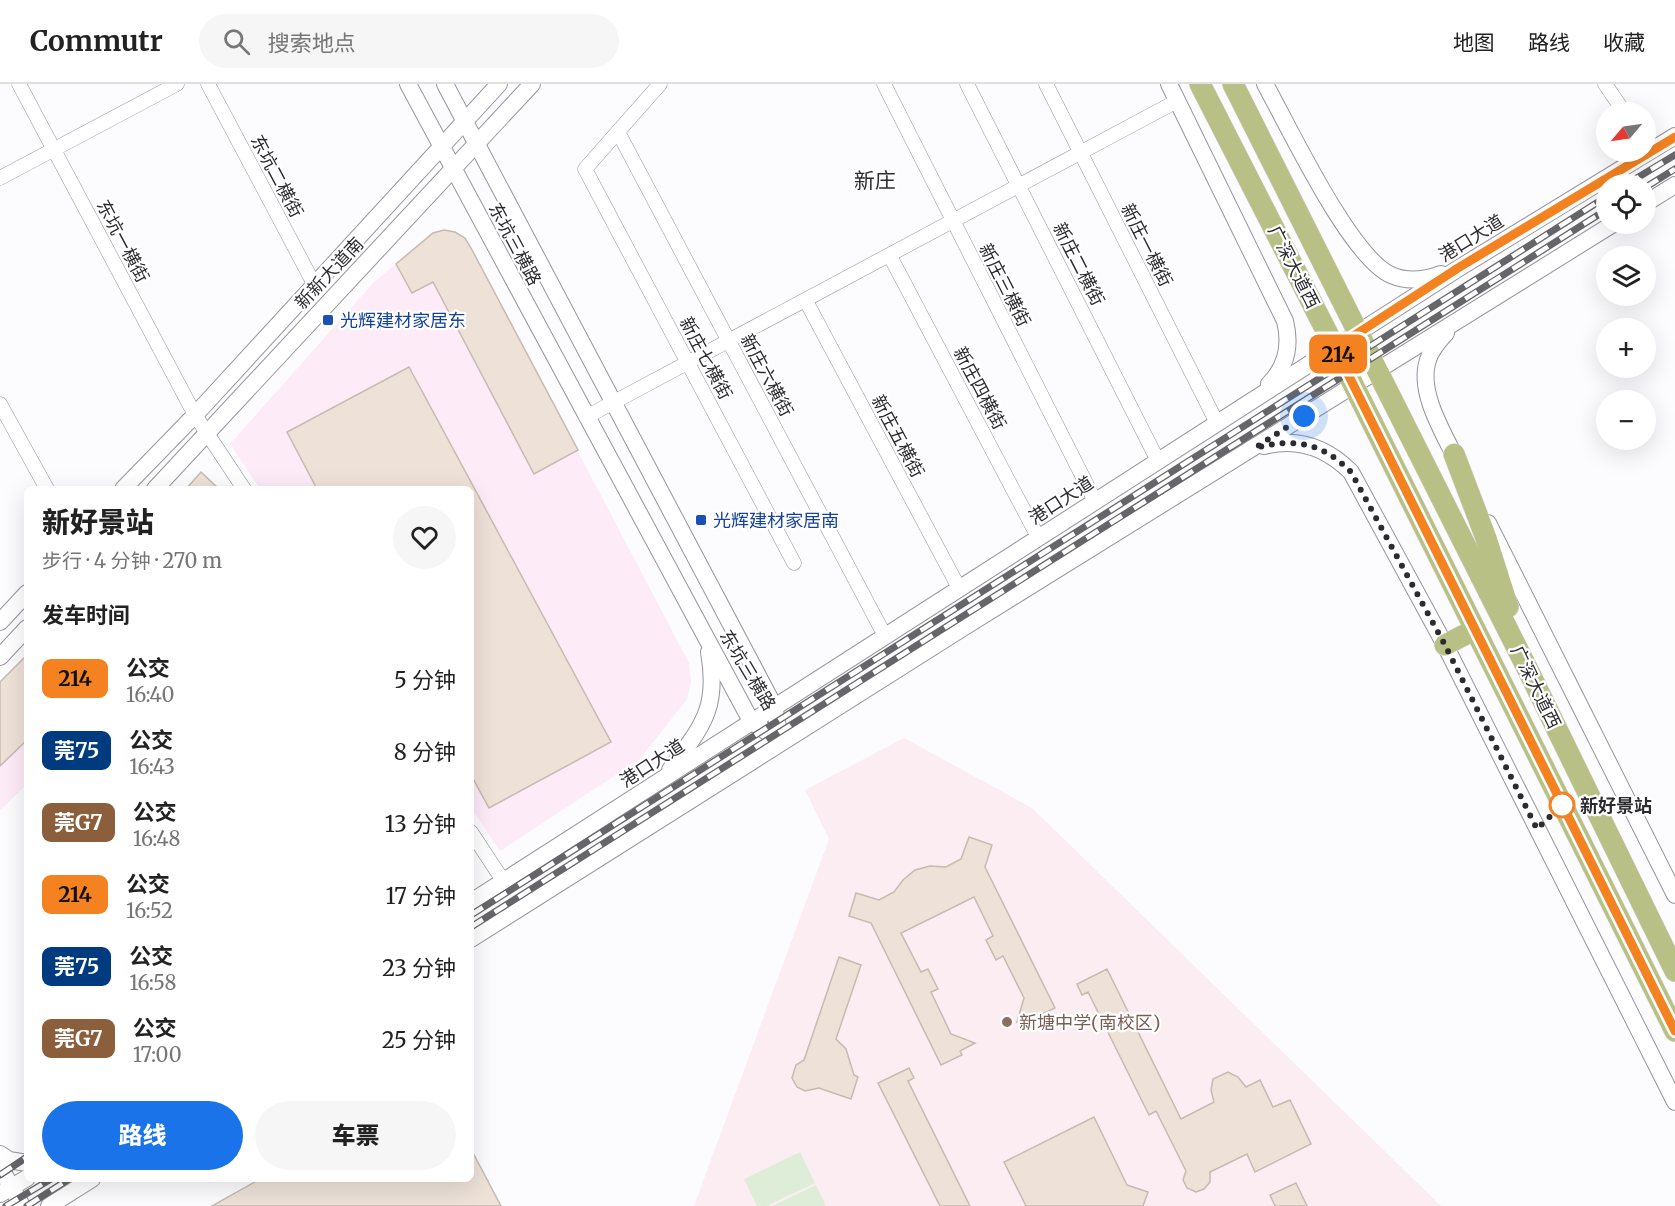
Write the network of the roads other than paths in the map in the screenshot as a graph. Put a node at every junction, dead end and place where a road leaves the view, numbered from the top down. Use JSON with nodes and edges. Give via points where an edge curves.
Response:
{"nodes":[{"id":1,"x":19,"y":84,"type":"edge"},
{"id":2,"x":177,"y":84,"type":"edge"},
{"id":3,"x":208,"y":84,"type":"edge"},
{"id":4,"x":408,"y":84,"type":"edge"},
{"id":5,"x":446,"y":84,"type":"edge"},
{"id":6,"x":499,"y":84,"type":"edge"},
{"id":7,"x":532,"y":84,"type":"edge"},
{"id":8,"x":660,"y":84,"type":"edge"},
{"id":9,"x":884,"y":84,"type":"edge"},
{"id":10,"x":967,"y":84,"type":"edge"},
{"id":11,"x":1046,"y":84,"type":"edge"},
{"id":12,"x":1169,"y":84,"type":"edge"},
{"id":13,"x":1200,"y":84,"type":"edge"},
{"id":14,"x":1233,"y":84,"type":"edge"},
{"id":15,"x":1265,"y":84,"type":"edge"},
{"id":16,"x":1605,"y":84,"type":"edge"},
{"id":17,"x":1177,"y":101,"type":"junction"},
{"id":18,"x":1617,"y":102,"type":"edge"},
{"id":19,"x":465,"y":121,"type":"junction"},
{"id":20,"x":618,"y":132,"type":"junction"},
{"id":21,"x":1675,"y":136,"type":"edge"},
{"id":22,"x":476,"y":142,"type":"junction"},
{"id":23,"x":1656,"y":144,"type":"edge"},
{"id":24,"x":441,"y":146,"type":"junction"},
{"id":25,"x":54,"y":150,"type":"junction"},
{"id":26,"x":1081,"y":154,"type":"junction"},
{"id":27,"x":1626,"y":162,"type":"edge"},
{"id":28,"x":453,"y":170,"type":"junction"},
{"id":29,"x":0,"y":178,"type":"edge"},
{"id":30,"x":1675,"y":185,"type":"edge"},
{"id":31,"x":1020,"y":188,"type":"junction"},
{"id":32,"x":1656,"y":197,"type":"edge"},
{"id":33,"x":954,"y":222,"type":"junction"},
{"id":34,"x":1597,"y":234,"type":"edge"},
{"id":35,"x":890,"y":256,"type":"junction"},
{"id":36,"x":1458,"y":268,"type":"junction"},
{"id":37,"x":314,"y":285,"type":"junction"},
{"id":38,"x":806,"y":301,"type":"junction"},
{"id":39,"x":1456,"y":320,"type":"junction"},
{"id":40,"x":1359,"y":332,"type":"junction"},
{"id":41,"x":729,"y":341,"type":"junction"},
{"id":42,"x":1335,"y":348,"type":"junction"},
{"id":43,"x":688,"y":363,"type":"junction"},
{"id":44,"x":1378,"y":370,"type":"junction"},
{"id":45,"x":1353,"y":385,"type":"junction"},
{"id":46,"x":1253,"y":400,"type":"junction"},
{"id":47,"x":614,"y":402,"type":"junction"},
{"id":48,"x":0,"y":404,"type":"edge"},
{"id":49,"x":195,"y":415,"type":"junction"},
{"id":50,"x":586,"y":417,"type":"junction"},
{"id":51,"x":1217,"y":423,"type":"junction"},
{"id":52,"x":207,"y":432,"type":"junction"},
{"id":53,"x":1255,"y":448,"type":"junction"},
{"id":54,"x":1454,"y":454,"type":"junction"},
{"id":55,"x":1158,"y":461,"type":"junction"},
{"id":56,"x":45,"y":486,"type":"edge"},
{"id":57,"x":126,"y":486,"type":"edge"},
{"id":58,"x":157,"y":486,"type":"edge"},
{"id":59,"x":242,"y":486,"type":"edge"},
{"id":60,"x":1095,"y":501,"type":"junction"},
{"id":61,"x":1038,"y":537,"type":"junction"},
{"id":62,"x":794,"y":563,"type":"dead end"},
{"id":63,"x":959,"y":588,"type":"junction"},
{"id":64,"x":24,"y":596,"type":"edge"},
{"id":65,"x":0,"y":622,"type":"edge"},
{"id":66,"x":1474,"y":630,"type":"junction"},
{"id":67,"x":24,"y":631,"type":"edge"},
{"id":68,"x":885,"y":636,"type":"junction"},
{"id":69,"x":707,"y":640,"type":"junction"},
{"id":70,"x":1445,"y":645,"type":"junction"},
{"id":71,"x":0,"y":657,"type":"edge"},
{"id":72,"x":1527,"y":668,"type":"junction"},
{"id":73,"x":774,"y":706,"type":"junction"},
{"id":74,"x":751,"y":721,"type":"junction"},
{"id":75,"x":781,"y":742,"type":"junction"},
{"id":76,"x":664,"y":778,"type":"junction"},
{"id":77,"x":474,"y":837,"type":"edge"},
{"id":78,"x":504,"y":882,"type":"junction"},
{"id":79,"x":1675,"y":895,"type":"edge"},
{"id":80,"x":474,"y":900,"type":"edge"},
{"id":81,"x":474,"y":937,"type":"edge"},
{"id":82,"x":1675,"y":971,"type":"edge"},
{"id":83,"x":1675,"y":1031,"type":"edge"},
{"id":84,"x":1675,"y":1102,"type":"edge"},
{"id":85,"x":0,"y":1154,"type":"edge"},
{"id":86,"x":24,"y":1162,"type":"edge"},
{"id":87,"x":0,"y":1167,"type":"edge"},
{"id":88,"x":24,"y":1180,"type":"edge"},
{"id":89,"x":89,"y":1182,"type":"edge"},
{"id":90,"x":92,"y":1182,"type":"edge"},
{"id":91,"x":6,"y":1191,"type":"edge"},
{"id":92,"x":22,"y":1206,"type":"edge"},
{"id":93,"x":49,"y":1206,"type":"edge"},
{"id":94,"x":75,"y":1206,"type":"edge"}],
"edges":[{"from":1,"to":25,"type":"street","name":"东坑一横街"},
{"from":2,"to":25,"type":"street"},
{"from":3,"to":37,"type":"street","name":"东坑二横街"},
{"from":4,"to":24,"type":"street","name":"东坑三横路"},
{"from":5,"to":19,"type":"street","name":"东坑三横路"},
{"from":6,"to":19,"type":"street","name":"新新大道南"},
{"from":7,"to":22,"type":"street","name":"新新大道南"},
{"from":8,"to":20,"type":"street"},
{"from":9,"to":33,"type":"street","name":"新庄三横街"},
{"from":10,"to":31,"type":"street","name":"新庄二横街"},
{"from":11,"to":26,"type":"street","name":"新庄一横街"},
{"from":12,"to":17,"type":"street"},
{"from":13,"to":42,"type":"highway","name":"广深大道西"},
{"from":14,"to":40,"type":"highway","name":"广深大道西"},
{"from":15,"to":36,"type":"street","via":[[1341,221],[1372,261],[1390,275],[1409,279],[1430,278]]},
{"from":16,"to":18,"type":"street"},
{"from":17,"to":26,"type":"street"},
{"from":17,"to":46,"type":"street","via":[[1285,321],[1287,354],[1281,369]]},
{"from":19,"to":22,"type":"street","name":"东坑三横路"},
{"from":19,"to":24,"type":"street","name":"新新大道南"},
{"from":20,"to":41,"type":"street","name":"新庄六横街"},
{"from":20,"to":43,"type":"street","name":"新庄七横街","via":[[585,169]]},
{"from":21,"to":23,"type":"street","name":"港口大道"},
{"from":22,"to":28,"type":"street","name":"新新大道南"},
{"from":22,"to":47,"type":"street","name":"东坑三横路"},
{"from":24,"to":28,"type":"street","name":"东坑三横路"},
{"from":24,"to":37,"type":"street","name":"新新大道南"},
{"from":25,"to":29,"type":"street"},
{"from":25,"to":49,"type":"street","name":"东坑一横街"},
{"from":26,"to":31,"type":"street"},
{"from":26,"to":51,"type":"street","name":"新庄一横街"},
{"from":27,"to":36,"type":"street","name":"港口大道"},
{"from":28,"to":50,"type":"street","name":"东坑三横路"},
{"from":28,"to":52,"type":"street","name":"新新大道南"},
{"from":30,"to":32,"type":"street"},
{"from":31,"to":33,"type":"street"},
{"from":31,"to":55,"type":"street","name":"新庄二横街"},
{"from":33,"to":35,"type":"street"},
{"from":33,"to":60,"type":"street","name":"新庄三横街"},
{"from":34,"to":39,"type":"street"},
{"from":35,"to":38,"type":"street"},
{"from":35,"to":61,"type":"street","name":"新庄四横街"},
{"from":36,"to":40,"type":"street","name":"港口大道"},
{"from":37,"to":49,"type":"street","name":"新新大道南"},
{"from":38,"to":41,"type":"street"},
{"from":38,"to":63,"type":"street","name":"新庄五横街"},
{"from":39,"to":44,"type":"street"},
{"from":39,"to":54,"type":"street","via":[[1433,347],[1425,377],[1427,392]]},
{"from":40,"to":42,"type":"street","name":"港口大道"},
{"from":40,"to":44,"type":"highway","name":"广深大道西"},
{"from":41,"to":43,"type":"street"},
{"from":41,"to":68,"type":"street","name":"新庄六横街"},
{"from":42,"to":45,"type":"highway","name":"广深大道西"},
{"from":42,"to":46,"type":"street","name":"港口大道"},
{"from":43,"to":47,"type":"street"},
{"from":43,"to":62,"type":"street","name":"新庄七横街"},
{"from":44,"to":45,"type":"street"},
{"from":44,"to":72,"type":"highway","name":"广深大道西"},
{"from":45,"to":53,"type":"street"},
{"from":45,"to":66,"type":"highway","name":"广深大道西"},
{"from":46,"to":51,"type":"street","name":"港口大道"},
{"from":47,"to":50,"type":"street"},
{"from":47,"to":73,"type":"street","name":"东坑三横路"},
{"from":48,"to":56,"type":"street"},
{"from":49,"to":52,"type":"street","name":"东坑一横街"},
{"from":49,"to":57,"type":"street","name":"新新大道南"},
{"from":50,"to":69,"type":"street","name":"东坑三横路"},
{"from":51,"to":55,"type":"street","name":"港口大道"},
{"from":52,"to":58,"type":"street","name":"新新大道南"},
{"from":52,"to":59,"type":"street","name":"东坑一横街"},
{"from":53,"to":70,"type":"street","via":[[1297,442],[1336,458],[1351,472]]},
{"from":53,"to":75,"type":"street"},
{"from":54,"to":72,"type":"highway","via":[[1486,538]]},
{"from":54,"to":79,"type":"street"},
{"from":55,"to":60,"type":"street","name":"港口大道"},
{"from":60,"to":61,"type":"street","name":"港口大道"},
{"from":61,"to":63,"type":"street","name":"港口大道"},
{"from":63,"to":68,"type":"street","name":"港口大道"},
{"from":64,"to":65,"type":"street"},
{"from":66,"to":70,"type":"highway"},
{"from":66,"to":83,"type":"highway","name":"广深大道西"},
{"from":67,"to":71,"type":"street"},
{"from":68,"to":73,"type":"street","name":"港口大道"},
{"from":69,"to":74,"type":"street","name":"东坑三横路"},
{"from":69,"to":76,"type":"street","via":[[713,698],[698,731]]},
{"from":70,"to":84,"type":"street"},
{"from":72,"to":82,"type":"highway","name":"广深大道西"},
{"from":73,"to":74,"type":"street","name":"港口大道"},
{"from":73,"to":75,"type":"street","name":"东坑三横路"},
{"from":74,"to":75,"type":"street","name":"东坑三横路"},
{"from":74,"to":76,"type":"street","name":"港口大道"},
{"from":75,"to":81,"type":"street"},
{"from":76,"to":78,"type":"street","name":"港口大道"},
{"from":77,"to":78,"type":"street"},
{"from":78,"to":80,"type":"street","name":"港口大道"},
{"from":85,"to":86,"type":"street"},
{"from":87,"to":91,"type":"street"},
{"from":88,"to":91,"type":"street"},
{"from":89,"to":93,"type":"street"},
{"from":90,"to":94,"type":"street"},
{"from":91,"to":92,"type":"street"}]}
